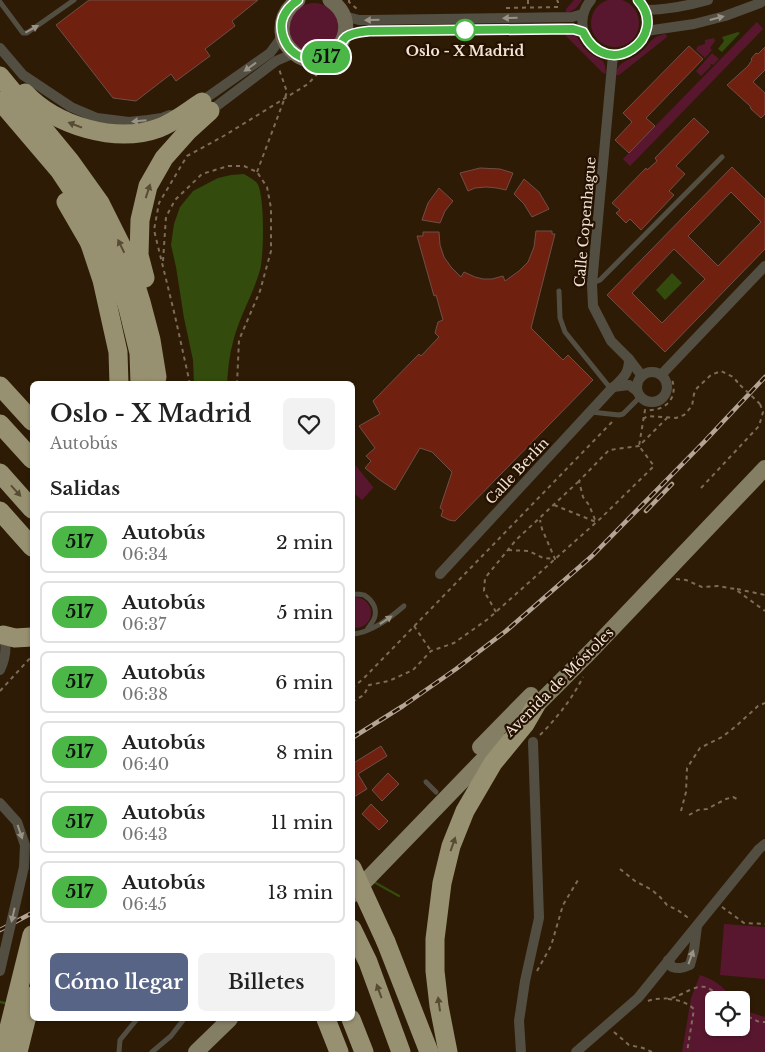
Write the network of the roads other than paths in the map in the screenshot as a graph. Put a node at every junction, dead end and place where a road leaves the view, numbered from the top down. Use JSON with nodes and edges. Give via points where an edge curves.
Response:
{"nodes":[{"id":1,"x":74,"y":0,"type":"edge"},
{"id":2,"x":298,"y":0,"type":"edge"},
{"id":3,"x":330,"y":0,"type":"edge"},
{"id":4,"x":591,"y":0,"type":"edge"},
{"id":5,"x":638,"y":0,"type":"edge"},
{"id":6,"x":708,"y":0,"type":"edge"},
{"id":7,"x":764,"y":0,"type":"edge"},
{"id":8,"x":0,"y":2,"type":"edge"},
{"id":9,"x":284,"y":6,"type":"edge"},
{"id":10,"x":645,"y":10,"type":"junction"},
{"id":11,"x":583,"y":14,"type":"junction"},
{"id":12,"x":344,"y":16,"type":"junction"},
{"id":13,"x":646,"y":31,"type":"junction"},
{"id":14,"x":282,"y":32,"type":"junction"},
{"id":15,"x":583,"y":32,"type":"junction"},
{"id":16,"x":344,"y":39,"type":"junction"},
{"id":17,"x":0,"y":48,"type":"edge"},
{"id":18,"x":297,"y":55,"type":"junction"},
{"id":19,"x":613,"y":55,"type":"junction"},
{"id":20,"x":0,"y":67,"type":"edge"},
{"id":21,"x":0,"y":76,"type":"edge"},
{"id":22,"x":0,"y":101,"type":"edge"},
{"id":23,"x":206,"y":107,"type":"junction"},
{"id":24,"x":0,"y":118,"type":"edge"},
{"id":25,"x":722,"y":158,"type":"dead end"},
{"id":26,"x":89,"y":240,"type":"junction"},
{"id":27,"x":765,"y":266,"type":"edge"},
{"id":28,"x":592,"y":284,"type":"junction"},
{"id":29,"x":559,"y":291,"type":"dead end"},
{"id":30,"x":629,"y":359,"type":"junction"},
{"id":31,"x":661,"y":375,"type":"junction"},
{"id":32,"x":642,"y":376,"type":"junction"},
{"id":33,"x":157,"y":380,"type":"edge"},
{"id":34,"x":120,"y":381,"type":"edge"},
{"id":35,"x":135,"y":381,"type":"edge"},
{"id":36,"x":140,"y":381,"type":"edge"},
{"id":37,"x":0,"y":386,"type":"edge"},
{"id":38,"x":612,"y":388,"type":"junction"},
{"id":39,"x":639,"y":394,"type":"junction"},
{"id":40,"x":0,"y":399,"type":"edge"},
{"id":41,"x":591,"y":412,"type":"junction"},
{"id":42,"x":30,"y":419,"type":"edge"},
{"id":43,"x":0,"y":424,"type":"edge"},
{"id":44,"x":30,"y":426,"type":"edge"},
{"id":45,"x":765,"y":456,"type":"edge"},
{"id":46,"x":30,"y":457,"type":"edge"},
{"id":47,"x":765,"y":468,"type":"edge"},
{"id":48,"x":0,"y":473,"type":"edge"},
{"id":49,"x":30,"y":507,"type":"edge"},
{"id":50,"x":0,"y":511,"type":"edge"},
{"id":51,"x":30,"y":545,"type":"edge"},
{"id":52,"x":440,"y":574,"type":"dead end"},
{"id":53,"x":355,"y":594,"type":"edge"},
{"id":54,"x":404,"y":606,"type":"dead end"},
{"id":55,"x":367,"y":630,"type":"junction"},
{"id":56,"x":2,"y":632,"type":"edge"},
{"id":57,"x":355,"y":634,"type":"edge"},
{"id":58,"x":30,"y":637,"type":"edge"},
{"id":59,"x":0,"y":670,"type":"edge"},
{"id":60,"x":536,"y":705,"type":"junction"},
{"id":61,"x":533,"y":742,"type":"dead end"},
{"id":62,"x":0,"y":803,"type":"edge"},
{"id":63,"x":765,"y":844,"type":"edge"},
{"id":64,"x":359,"y":878,"type":"edge"},
{"id":65,"x":697,"y":925,"type":"junction"},
{"id":66,"x":355,"y":935,"type":"edge"},
{"id":67,"x":30,"y":944,"type":"edge"},
{"id":68,"x":668,"y":960,"type":"junction"},
{"id":69,"x":395,"y":964,"type":"junction"},
{"id":70,"x":0,"y":971,"type":"edge"},
{"id":71,"x":24,"y":1004,"type":"edge"},
{"id":72,"x":135,"y":1021,"type":"edge"},
{"id":73,"x":182,"y":1021,"type":"edge"},
{"id":74,"x":218,"y":1021,"type":"edge"},
{"id":75,"x":228,"y":1021,"type":"edge"},
{"id":76,"x":352,"y":1021,"type":"edge"},
{"id":77,"x":3,"y":1052,"type":"edge"},
{"id":78,"x":18,"y":1052,"type":"edge"},
{"id":79,"x":119,"y":1052,"type":"edge"},
{"id":80,"x":152,"y":1052,"type":"edge"},
{"id":81,"x":188,"y":1052,"type":"edge"},
{"id":82,"x":196,"y":1052,"type":"edge"},
{"id":83,"x":364,"y":1052,"type":"edge"},
{"id":84,"x":401,"y":1052,"type":"edge"},
{"id":85,"x":420,"y":1052,"type":"edge"},
{"id":86,"x":429,"y":1052,"type":"edge"},
{"id":87,"x":448,"y":1052,"type":"edge"},
{"id":88,"x":521,"y":1052,"type":"edge"},
{"id":89,"x":576,"y":1052,"type":"edge"}],
"edges":[{"from":8,"to":1,"type":"lane","one_way":true,"via":[[27,34]]},
{"from":2,"to":9,"type":"street"},
{"from":3,"to":12,"type":"street"},
{"from":4,"to":11,"type":"street"},
{"from":5,"to":10,"type":"street"},
{"from":6,"to":10,"type":"street","via":[[668,10]]},
{"from":13,"to":7,"type":"street","one_way":true,"via":[[725,16]]},
{"from":9,"to":14,"type":"street"},
{"from":10,"to":13,"type":"street","via":[[648,20]]},
{"from":11,"to":12,"type":"street","one_way":true,"via":[[572,17],[369,20]]},
{"from":11,"to":15,"type":"street"},
{"from":12,"to":16,"type":"street"},
{"from":13,"to":19,"type":"street","via":[[634,49]]},
{"from":14,"to":18,"type":"street","via":[[290,49]]},
{"from":14,"to":23,"type":"street","one_way":true,"via":[[270,53]]},
{"from":15,"to":16,"type":"street","via":[[559,28],[369,31],[357,32]]},
{"from":15,"to":19,"type":"street","via":[[594,48]]},
{"from":16,"to":18,"type":"street","via":[[333,54],[324,58],[306,59]]},
{"from":23,"to":17,"type":"street","one_way":true,"via":[[129,122],[97,118],[70,107],[23,75]]},
{"from":18,"to":23,"type":"street","via":[[276,61]]},
{"from":19,"to":28,"type":"street","name":"Calle Copenhague"},
{"from":23,"to":20,"type":"highway","one_way":true,"via":[[158,128],[139,132],[91,130],[51,114]]},
{"from":33,"to":21,"type":"highway","one_way":true,"via":[[151,340],[127,257],[100,202],[70,160]]},
{"from":22,"to":36,"type":"highway","via":[[59,170],[93,221],[113,261],[139,353]]},
{"from":33,"to":23,"type":"highway","one_way":true,"via":[[159,342],[139,255],[140,220],[148,186],[164,158]]},
{"from":24,"to":26,"type":"highway","via":[[54,183]]},
{"from":25,"to":28,"type":"lane","via":[[600,280]]},
{"from":26,"to":34,"type":"highway","via":[[102,280],[118,352]]},
{"from":26,"to":35,"type":"highway","via":[[108,279],[130,351]]},
{"from":27,"to":31,"type":"street"},
{"from":28,"to":30,"type":"street","name":"Calle Copenhague","via":[[593,306],[611,341]]},
{"from":29,"to":38,"type":"lane","via":[[560,318],[565,332]]},
{"from":30,"to":32,"type":"street","name":"Calle Copenhague"},
{"from":30,"to":38,"type":"street","name":"Calle Berlín","via":[[625,375]]},
{"from":31,"to":32,"type":"street","via":[[651,372]]},
{"from":31,"to":39,"type":"street","via":[[668,388],[664,397],[650,403]]},
{"from":32,"to":39,"type":"street","via":[[637,383]]},
{"from":37,"to":42,"type":"highway"},
{"from":38,"to":39,"type":"street","via":[[629,385]]},
{"from":38,"to":41,"type":"street","name":"Calle Berlín"},
{"from":39,"to":41,"type":"lane","via":[[623,414]]},
{"from":40,"to":44,"type":"highway"},
{"from":41,"to":52,"type":"street","name":"Calle Berlín"},
{"from":43,"to":46,"type":"highway"},
{"from":45,"to":64,"type":"main road","name":"Avenida de Móstoles","via":[[431,787]]},
{"from":47,"to":60,"type":"main road","name":"Avenida de Móstoles"},
{"from":48,"to":49,"type":"highway","one_way":true},
{"from":50,"to":51,"type":"highway"},
{"from":53,"to":55,"type":"lane","via":[[363,594],[375,606],[376,615]]},
{"from":55,"to":54,"type":"lane","one_way":true},
{"from":55,"to":57,"type":"lane"},
{"from":56,"to":58,"type":"highway","via":[[15,638]]},
{"from":56,"to":59,"type":"street","via":[[6,648]]},
{"from":60,"to":64,"type":"main road","name":"Avenida de Móstoles"},
{"from":87,"to":60,"type":"highway","one_way":true,"via":[[439,1006],[435,939],[442,883],[451,846],[493,763],[526,724]]},
{"from":61,"to":88,"type":"street","via":[[539,918],[519,1021]]},
{"from":62,"to":70,"type":"street","one_way":true,"bridge":true,"via":[[17,822],[25,844],[24,867]]},
{"from":63,"to":65,"type":"street"},
{"from":64,"to":69,"type":"highway","bridge":true},
{"from":65,"to":68,"type":"street"},
{"from":68,"to":65,"type":"street","one_way":true,"via":[[677,969],[690,964]]},
{"from":84,"to":66,"type":"highway","one_way":true},
{"from":67,"to":71,"type":"highway"},
{"from":68,"to":89,"type":"street","via":[[638,998]]},
{"from":69,"to":85,"type":"highway"},
{"from":69,"to":86,"type":"highway"},
{"from":71,"to":77,"type":"highway"},
{"from":71,"to":78,"type":"highway"},
{"from":72,"to":79,"type":"lane","via":[[120,1040]]},
{"from":73,"to":80,"type":"lane"},
{"from":74,"to":81,"type":"main road"},
{"from":75,"to":82,"type":"main road"},
{"from":76,"to":83,"type":"highway"}]}
